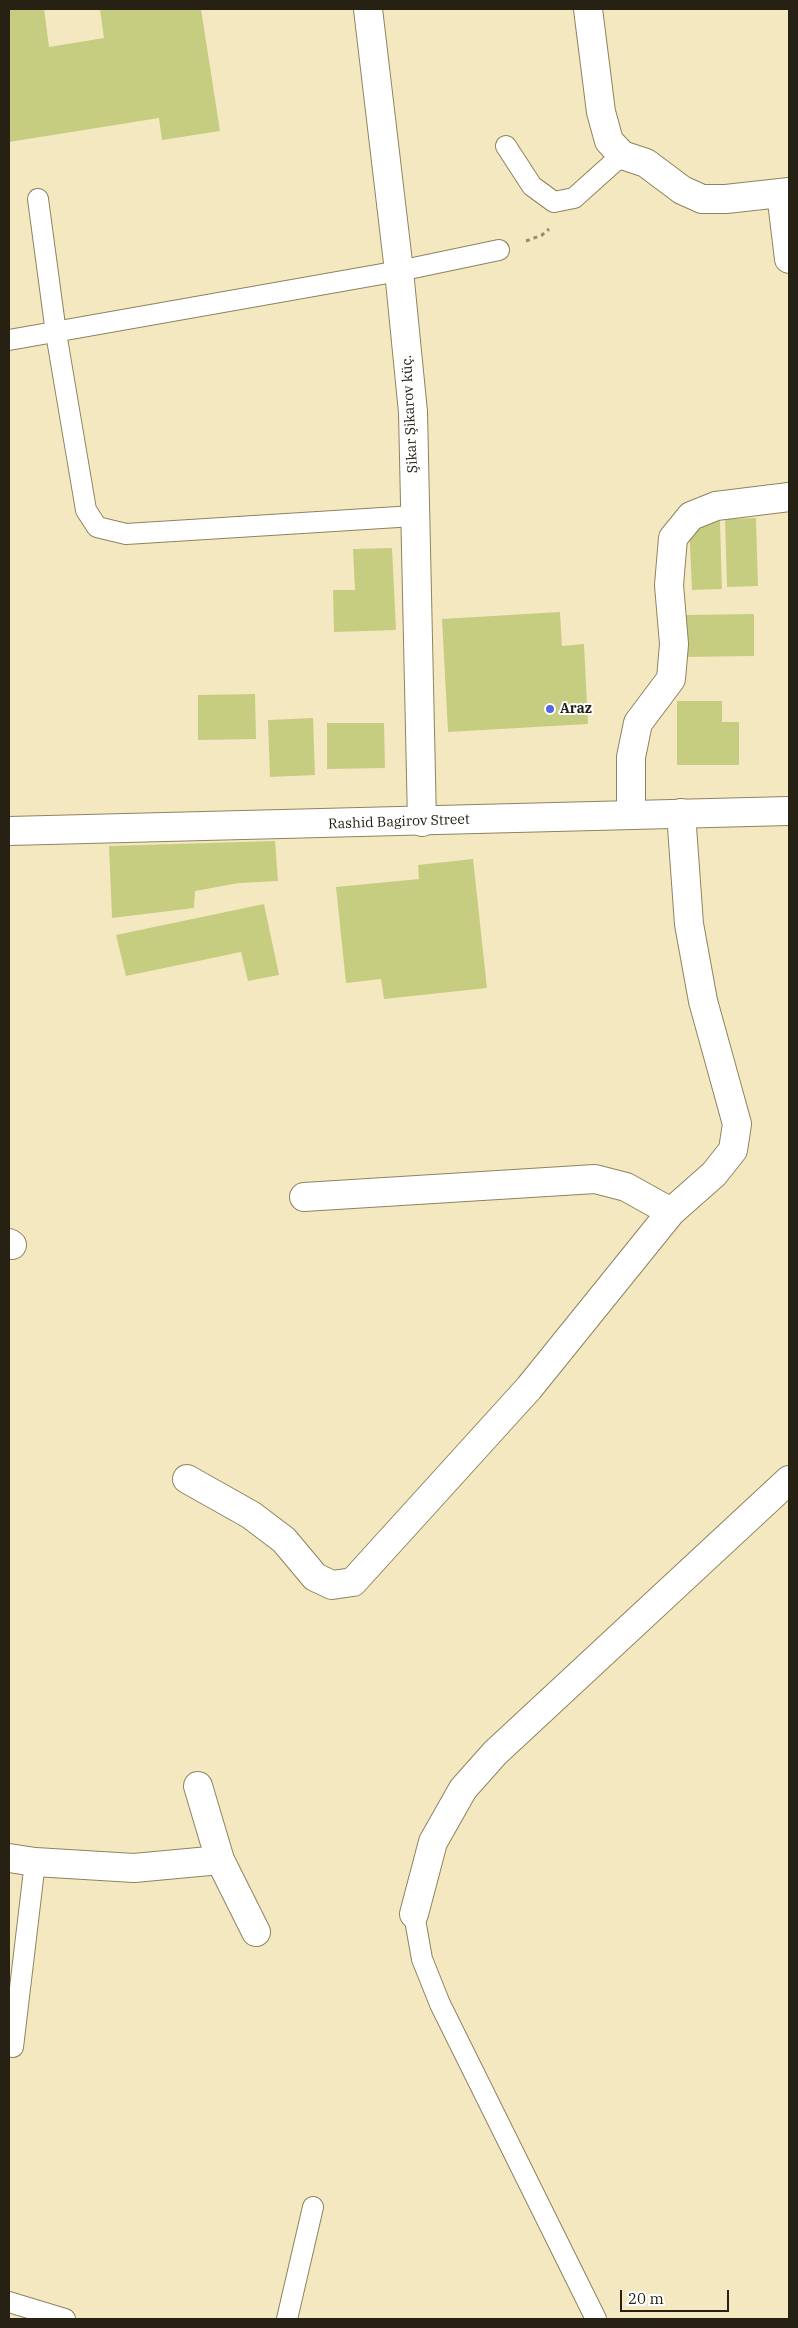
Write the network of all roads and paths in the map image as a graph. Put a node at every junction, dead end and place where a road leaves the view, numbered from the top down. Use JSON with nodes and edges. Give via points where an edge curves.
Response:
{"nodes":[{"id":1,"x":368,"y":9,"type":"edge"},
{"id":2,"x":588,"y":9,"type":"edge"},
{"id":3,"x":506,"y":146,"type":"dead end"},
{"id":4,"x":622,"y":155,"type":"junction"},
{"id":5,"x":785,"y":193,"type":"edge"},
{"id":6,"x":38,"y":199,"type":"dead end"},
{"id":7,"x":499,"y":250,"type":"dead end"},
{"id":8,"x":789,"y":259,"type":"edge"},
{"id":9,"x":399,"y":271,"type":"junction"},
{"id":10,"x":56,"y":333,"type":"junction"},
{"id":11,"x":9,"y":340,"type":"edge"},
{"id":12,"x":789,"y":497,"type":"edge"},
{"id":13,"x":414,"y":516,"type":"junction"},
{"id":14,"x":789,"y":811,"type":"edge"},
{"id":15,"x":681,"y":813,"type":"junction"},
{"id":16,"x":631,"y":814,"type":"junction"},
{"id":17,"x":422,"y":822,"type":"junction"},
{"id":18,"x":9,"y":831,"type":"edge"},
{"id":19,"x":304,"y":1197,"type":"dead end"},
{"id":20,"x":671,"y":1212,"type":"junction"},
{"id":21,"x":187,"y":1479,"type":"dead end"},
{"id":22,"x":789,"y":1480,"type":"edge"},
{"id":23,"x":198,"y":1786,"type":"dead end"},
{"id":24,"x":9,"y":1858,"type":"edge"},
{"id":25,"x":220,"y":1860,"type":"junction"},
{"id":26,"x":35,"y":1862,"type":"junction"},
{"id":27,"x":414,"y":1914,"type":"joint"},
{"id":28,"x":256,"y":1932,"type":"dead end"},
{"id":29,"x":14,"y":2047,"type":"dead end"},
{"id":30,"x":313,"y":2207,"type":"dead end"},
{"id":31,"x":9,"y":2302,"type":"edge"},
{"id":32,"x":65,"y":2319,"type":"edge"},
{"id":33,"x":287,"y":2319,"type":"edge"},
{"id":34,"x":596,"y":2319,"type":"edge"}],
"edges":[{"from":1,"to":9,"type":"street","name":"Şikar Şikarov küç."},
{"from":2,"to":4,"type":"street","via":[[602,112],[609,141]]},
{"from":3,"to":4,"type":"lane","via":[[532,186],[554,202],[574,198]]},
{"from":4,"to":5,"type":"street","via":[[646,163],[682,190],[702,199]]},
{"from":5,"to":8,"type":"street"},
{"from":6,"to":10,"type":"lane"},
{"from":7,"to":9,"type":"lane"},
{"from":9,"to":10,"type":"lane"},
{"from":9,"to":13,"type":"street","name":"Şikar Şikarov küç.","via":[[413,412]]},
{"from":10,"to":11,"type":"lane"},
{"from":10,"to":13,"type":"lane","via":[[86,510],[97,527],[126,534]]},
{"from":12,"to":16,"type":"street","via":[[716,506],[691,516],[673,538],[668,585],[674,644],[671,679],[638,722],[631,757]]},
{"from":13,"to":17,"type":"street","name":"Şikar Şikarov küç."},
{"from":14,"to":15,"type":"street","name":"Rashid Bagirov Street"},
{"from":15,"to":16,"type":"street","name":"Rashid Bagirov Street"},
{"from":15,"to":20,"type":"street","via":[[689,924],[703,1001],[737,1124],[733,1150],[714,1174]]},
{"from":16,"to":17,"type":"street","name":"Rashid Bagirov Street"},
{"from":17,"to":18,"type":"street","name":"Rashid Bagirov Street"},
{"from":19,"to":20,"type":"street","via":[[595,1179],[626,1188]]},
{"from":20,"to":21,"type":"street","via":[[529,1388],[353,1582],[332,1585],[315,1577],[284,1540],[252,1515]]},
{"from":22,"to":27,"type":"street","via":[[495,1753],[463,1789],[433,1842]]},
{"from":23,"to":25,"type":"street"},
{"from":24,"to":26,"type":"street"},
{"from":25,"to":26,"type":"street","via":[[134,1868]]},
{"from":25,"to":28,"type":"street"},
{"from":26,"to":29,"type":"lane"},
{"from":27,"to":34,"type":"lane","via":[[422,1959],[440,2004]]},
{"from":30,"to":33,"type":"lane"},
{"from":31,"to":32,"type":"lane"}]}
